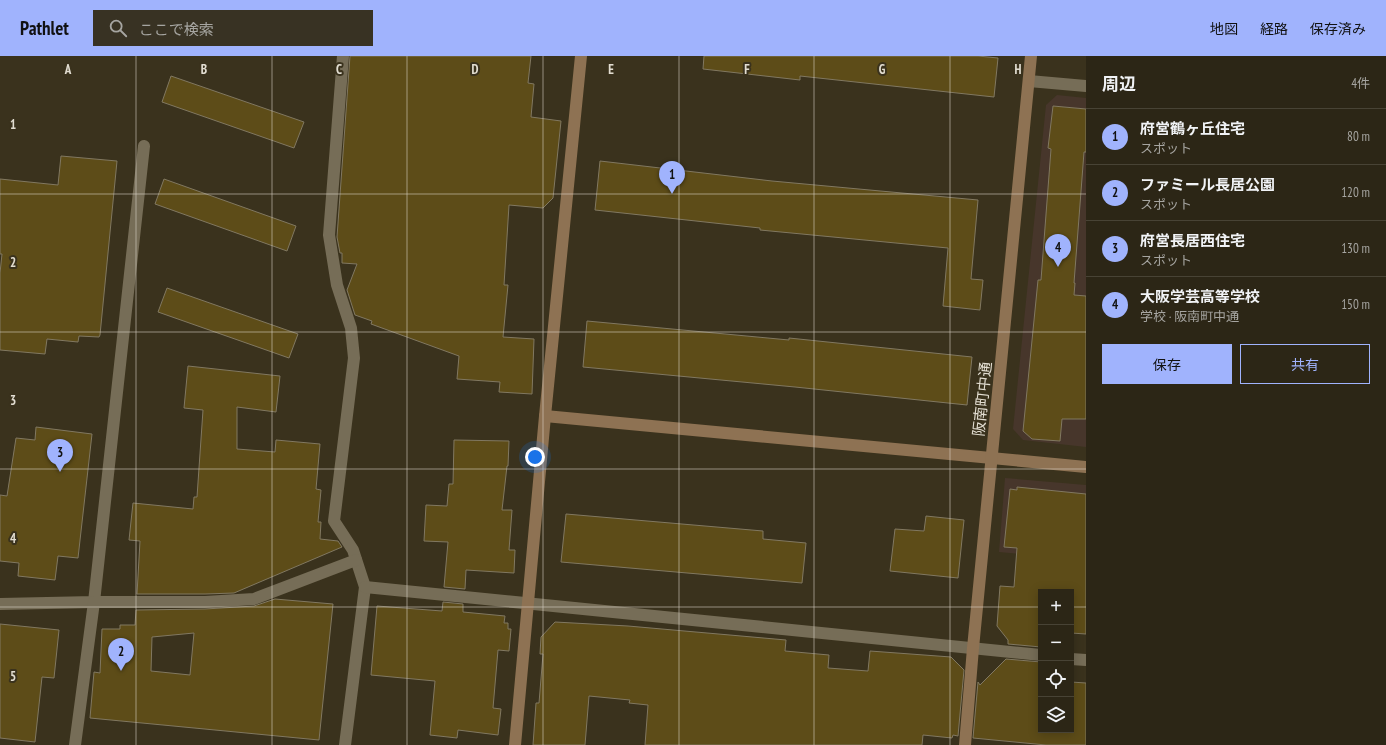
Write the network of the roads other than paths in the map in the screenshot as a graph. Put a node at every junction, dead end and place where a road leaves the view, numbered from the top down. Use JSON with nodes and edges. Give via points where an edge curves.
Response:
{"nodes":[{"id":1,"x":580,"y":56,"type":"edge"},
{"id":2,"x":1031,"y":56,"type":"edge"},
{"id":3,"x":340,"y":58,"type":"edge"},
{"id":4,"x":1029,"y":81,"type":"junction"},
{"id":5,"x":1086,"y":86,"type":"edge"},
{"id":6,"x":144,"y":146,"type":"dead end"},
{"id":7,"x":545,"y":416,"type":"junction"},
{"id":8,"x":992,"y":457,"type":"junction"},
{"id":9,"x":1086,"y":467,"type":"edge"},
{"id":10,"x":356,"y":560,"type":"junction"},
{"id":11,"x":365,"y":587,"type":"junction"},
{"id":12,"x":94,"y":602,"type":"junction"},
{"id":13,"x":528,"y":603,"type":"junction"},
{"id":14,"x":0,"y":604,"type":"edge"},
{"id":15,"x":973,"y":648,"type":"junction"},
{"id":16,"x":1038,"y":655,"type":"edge"},
{"id":17,"x":1074,"y":659,"type":"edge"},
{"id":18,"x":1086,"y":660,"type":"edge"},
{"id":19,"x":75,"y":745,"type":"edge"},
{"id":20,"x":345,"y":745,"type":"edge"},
{"id":21,"x":515,"y":745,"type":"edge"},
{"id":22,"x":966,"y":745,"type":"edge"}],
"edges":[{"from":1,"to":7,"type":"street"},
{"from":2,"to":4,"type":"street","name":"阪南町中通"},
{"from":3,"to":10,"type":"street","via":[[329,235],[337,285],[350,328],[354,358],[334,522],[353,550]]},
{"from":4,"to":5,"type":"street"},
{"from":4,"to":8,"type":"street","name":"阪南町中通"},
{"from":6,"to":12,"type":"street"},
{"from":7,"to":8,"type":"street"},
{"from":7,"to":13,"type":"street"},
{"from":8,"to":9,"type":"street"},
{"from":8,"to":15,"type":"street","name":"阪南町中通"},
{"from":10,"to":11,"type":"street"},
{"from":10,"to":12,"type":"street","via":[[254,599],[206,602]]},
{"from":11,"to":13,"type":"street"},
{"from":11,"to":20,"type":"street"},
{"from":12,"to":14,"type":"street"},
{"from":12,"to":19,"type":"street"},
{"from":13,"to":15,"type":"street"},
{"from":13,"to":21,"type":"street"},
{"from":15,"to":16,"type":"street"},
{"from":15,"to":22,"type":"street","name":"阪南町中通"},
{"from":17,"to":18,"type":"street"}]}
